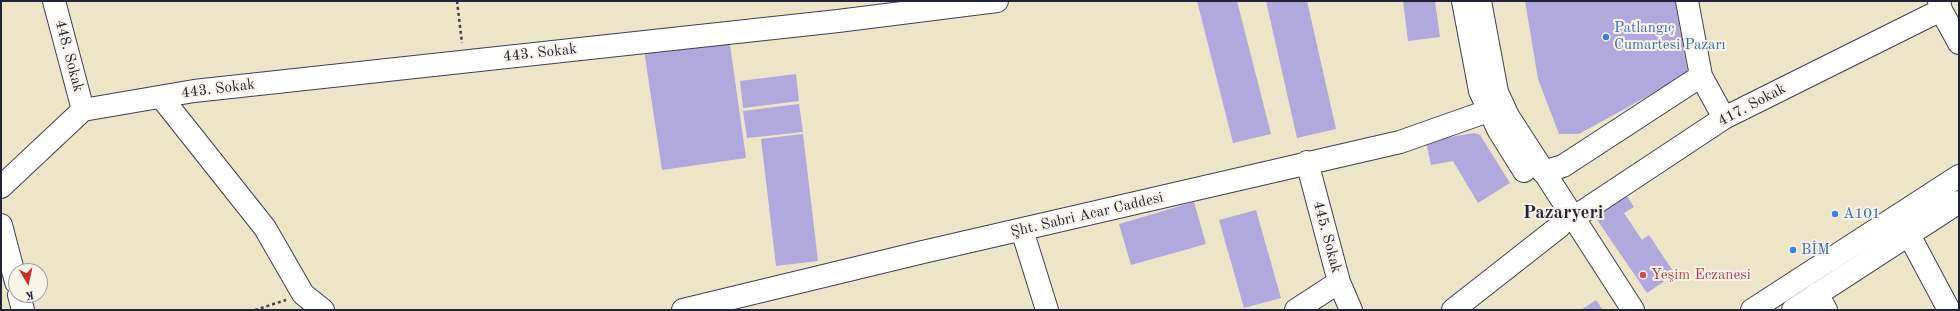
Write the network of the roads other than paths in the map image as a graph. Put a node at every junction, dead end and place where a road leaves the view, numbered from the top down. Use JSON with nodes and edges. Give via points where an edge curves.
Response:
{"nodes":[{"id":1,"x":54,"y":1,"type":"edge"},
{"id":2,"x":997,"y":1,"type":"edge"},
{"id":3,"x":1463,"y":1,"type":"edge"},
{"id":4,"x":1480,"y":1,"type":"edge"},
{"id":5,"x":1687,"y":1,"type":"edge"},
{"id":6,"x":929,"y":5,"type":"edge"},
{"id":7,"x":1940,"y":6,"type":"edge"},
{"id":8,"x":1958,"y":37,"type":"edge"},
{"id":9,"x":1701,"y":76,"type":"junction"},
{"id":10,"x":161,"y":97,"type":"junction"},
{"id":11,"x":83,"y":110,"type":"junction"},
{"id":12,"x":1488,"y":111,"type":"junction"},
{"id":13,"x":1724,"y":118,"type":"junction"},
{"id":14,"x":1307,"y":162,"type":"junction"},
{"id":15,"x":1542,"y":172,"type":"junction"},
{"id":16,"x":1959,"y":176,"type":"edge"},
{"id":17,"x":1,"y":187,"type":"edge"},
{"id":18,"x":1959,"y":202,"type":"edge"},
{"id":19,"x":1567,"y":222,"type":"junction"},
{"id":20,"x":1,"y":225,"type":"edge"},
{"id":21,"x":1022,"y":230,"type":"junction"},
{"id":22,"x":1909,"y":235,"type":"junction"},
{"id":23,"x":11,"y":263,"type":"edge"},
{"id":24,"x":1339,"y":282,"type":"junction"},
{"id":25,"x":1822,"y":302,"type":"edge"},
{"id":26,"x":324,"y":310,"type":"edge"},
{"id":27,"x":684,"y":310,"type":"edge"},
{"id":28,"x":1047,"y":310,"type":"edge"},
{"id":29,"x":1296,"y":310,"type":"edge"},
{"id":30,"x":1351,"y":310,"type":"edge"},
{"id":31,"x":1453,"y":310,"type":"edge"},
{"id":32,"x":1615,"y":310,"type":"edge"},
{"id":33,"x":1633,"y":310,"type":"edge"},
{"id":34,"x":1752,"y":310,"type":"edge"},
{"id":35,"x":1793,"y":310,"type":"edge"},
{"id":36,"x":1949,"y":310,"type":"edge"}],
"edges":[{"from":1,"to":11,"type":"street","name":"448. Sokak"},
{"from":2,"to":6,"type":"street","name":"443. Sokak"},
{"from":3,"to":12,"type":"street","via":[[1476,74]]},
{"from":4,"to":15,"type":"street","via":[[1497,92],[1508,116]]},
{"from":5,"to":9,"type":"street"},
{"from":6,"to":10,"type":"street","name":"443. Sokak","via":[[830,22],[194,91]]},
{"from":7,"to":8,"type":"street"},
{"from":7,"to":13,"type":"street","name":"417. Sokak"},
{"from":9,"to":13,"type":"street"},
{"from":9,"to":15,"type":"street","via":[[1563,166]]},
{"from":10,"to":11,"type":"street","name":"443. Sokak"},
{"from":10,"to":26,"type":"street","via":[[265,228],[303,294]]},
{"from":11,"to":17,"type":"street"},
{"from":12,"to":14,"type":"street","name":"Şht. Sabri Acar Caddesi","via":[[1400,142]]},
{"from":12,"to":19,"type":"street","via":[[1499,131]]},
{"from":13,"to":19,"type":"street","name":"417. Sokak"},
{"from":14,"to":21,"type":"street","name":"Şht. Sabri Acar Caddesi"},
{"from":14,"to":24,"type":"street","name":"445. Sokak"},
{"from":15,"to":19,"type":"street"},
{"from":16,"to":34,"type":"street"},
{"from":18,"to":22,"type":"street"},
{"from":19,"to":31,"type":"street","name":"417. Sokak"},
{"from":19,"to":32,"type":"street"},
{"from":19,"to":33,"type":"street"},
{"from":20,"to":23,"type":"street"},
{"from":21,"to":27,"type":"street","name":"Şht. Sabri Acar Caddesi"},
{"from":21,"to":28,"type":"street"},
{"from":22,"to":25,"type":"street"},
{"from":22,"to":36,"type":"street"},
{"from":24,"to":29,"type":"street"},
{"from":24,"to":30,"type":"street","name":"445. Sokak"},
{"from":25,"to":35,"type":"street"}]}
